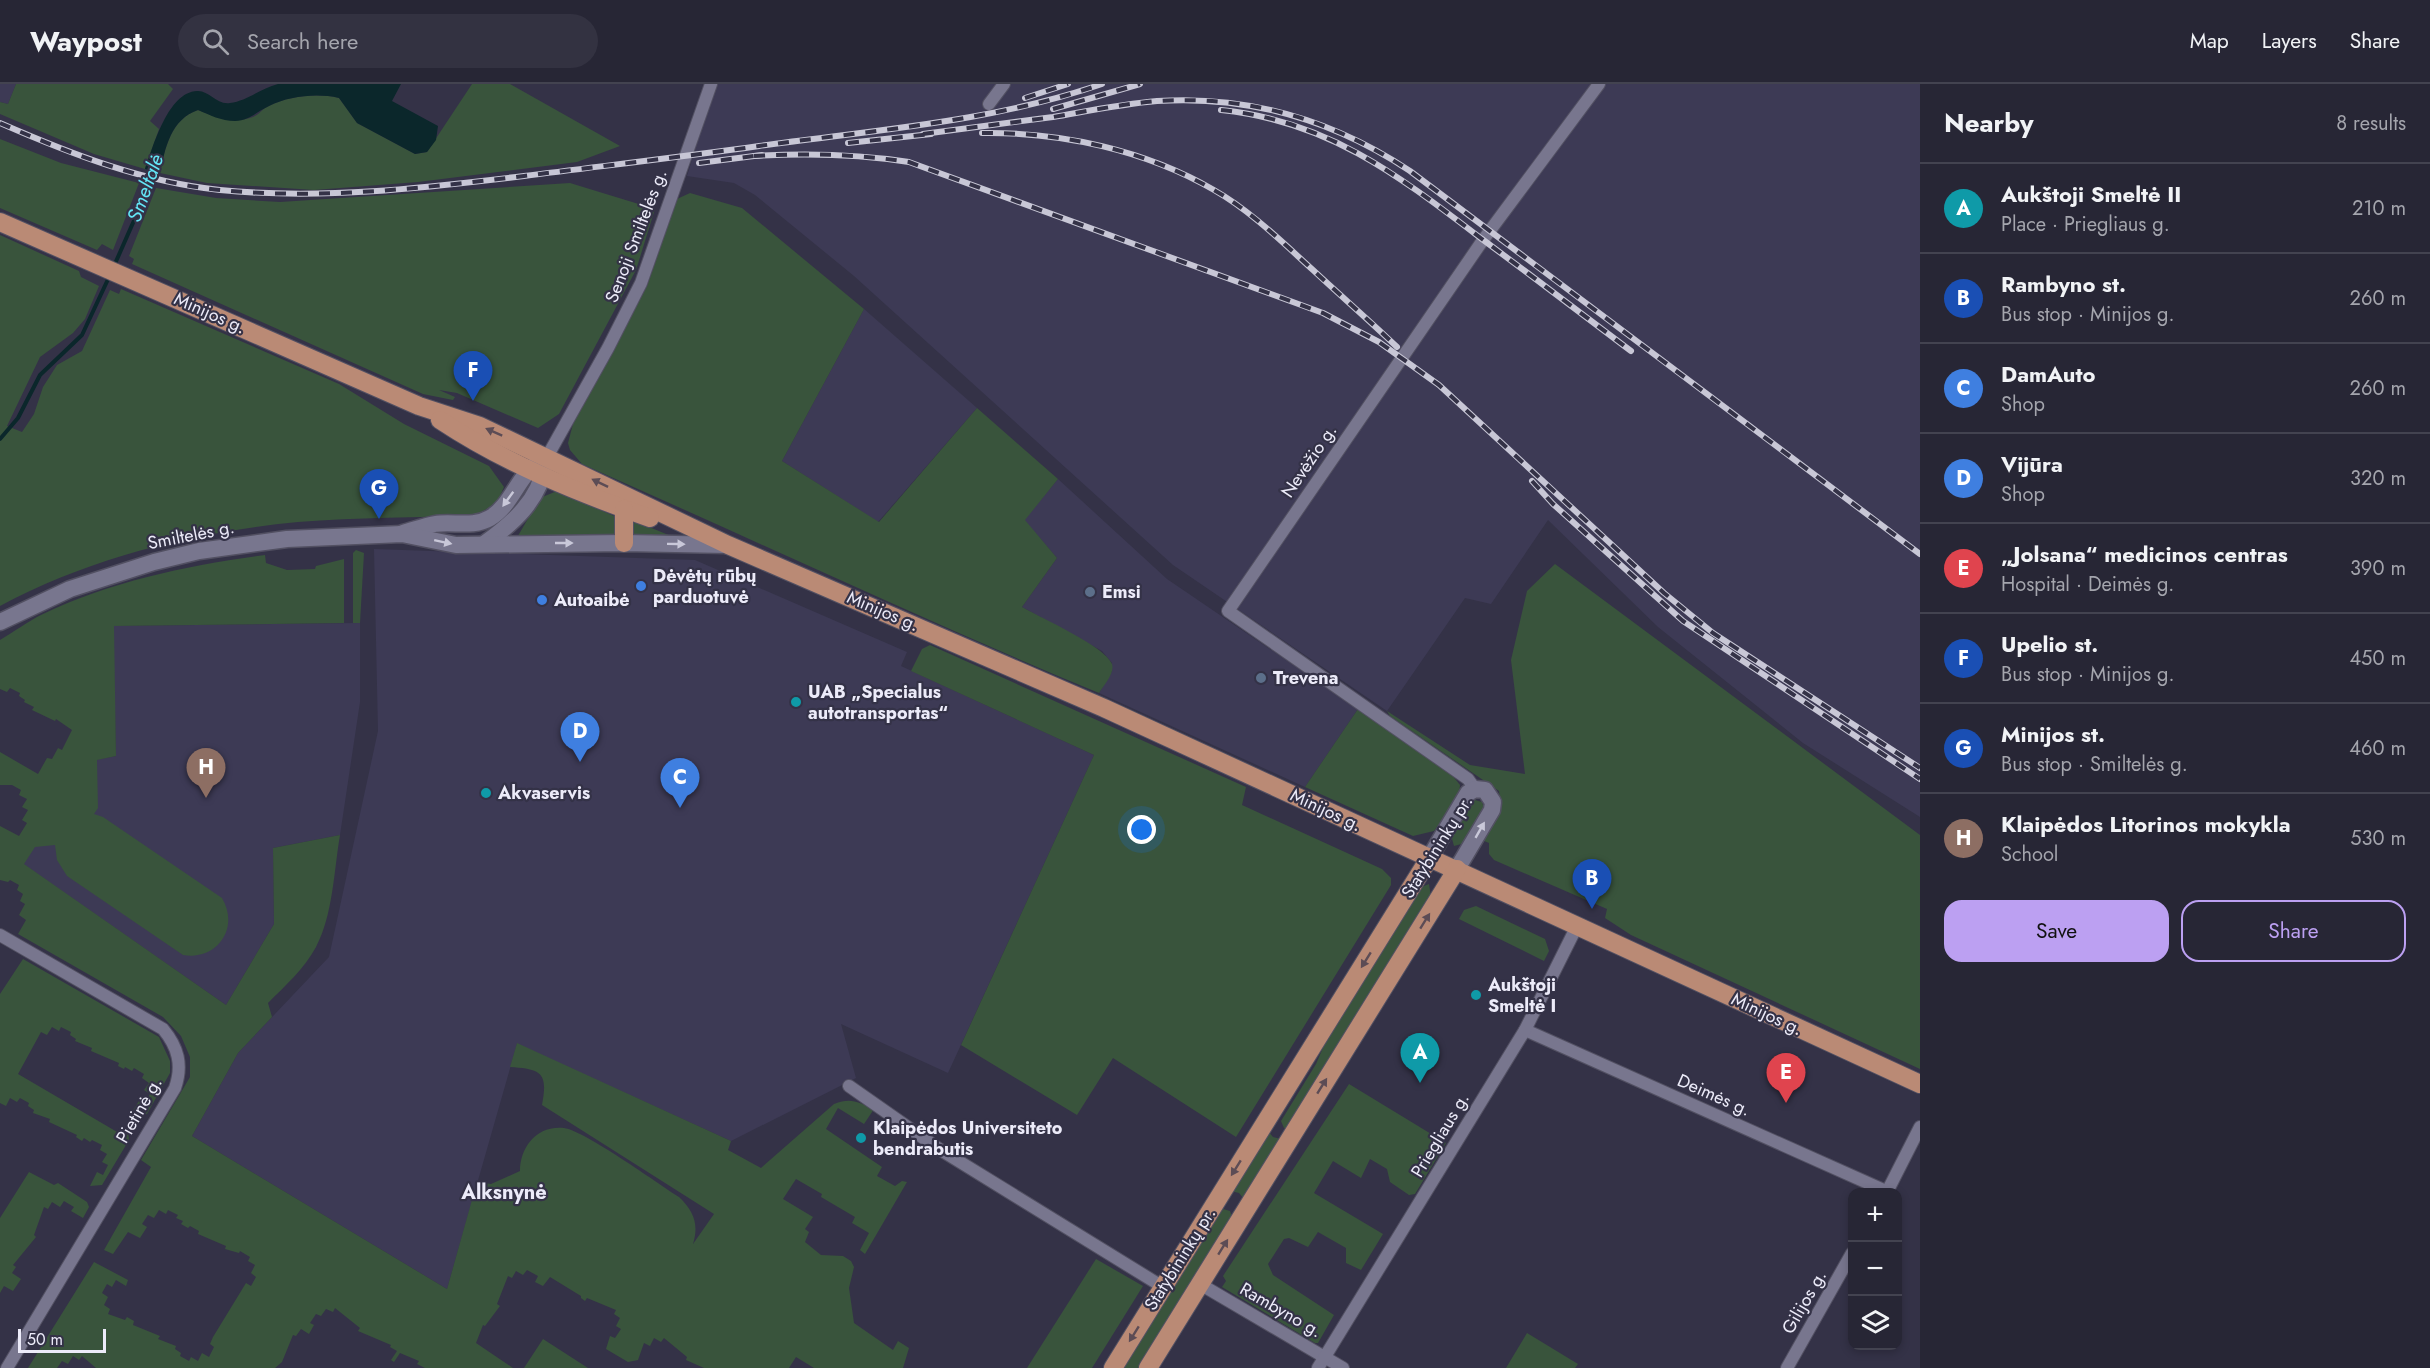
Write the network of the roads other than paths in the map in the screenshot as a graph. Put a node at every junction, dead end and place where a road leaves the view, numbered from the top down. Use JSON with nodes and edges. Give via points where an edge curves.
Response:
{"nodes":[{"id":1,"x":711,"y":84,"type":"edge"},
{"id":2,"x":1005,"y":84,"type":"edge"},
{"id":3,"x":1599,"y":84,"type":"edge"},
{"id":4,"x":989,"y":104,"type":"dead end"},
{"id":5,"x":0,"y":222,"type":"edge"},
{"id":6,"x":419,"y":406,"type":"junction"},
{"id":7,"x":547,"y":457,"type":"junction"},
{"id":8,"x":536,"y":473,"type":"junction"},
{"id":9,"x":624,"y":509,"type":"junction"},
{"id":10,"x":402,"y":534,"type":"junction"},
{"id":11,"x":624,"y":543,"type":"junction"},
{"id":12,"x":484,"y":544,"type":"junction"},
{"id":13,"x":728,"y":545,"type":"junction"},
{"id":14,"x":0,"y":622,"type":"edge"},
{"id":15,"x":1475,"y":789,"type":"junction"},
{"id":16,"x":1430,"y":857,"type":"junction"},
{"id":17,"x":1457,"y":869,"type":"junction"},
{"id":18,"x":1577,"y":926,"type":"junction"},
{"id":19,"x":0,"y":934,"type":"edge"},
{"id":20,"x":1525,"y":1030,"type":"junction"},
{"id":21,"x":1920,"y":1084,"type":"edge"},
{"id":22,"x":849,"y":1086,"type":"dead end"},
{"id":23,"x":1266,"y":1118,"type":"junction"},
{"id":24,"x":1920,"y":1127,"type":"edge"},
{"id":25,"x":1291,"y":1136,"type":"junction"},
{"id":26,"x":1878,"y":1188,"type":"edge"},
{"id":27,"x":1889,"y":1188,"type":"edge"},
{"id":28,"x":1216,"y":1201,"type":"junction"},
{"id":29,"x":1242,"y":1217,"type":"junction"},
{"id":30,"x":1848,"y":1260,"type":"edge"},
{"id":31,"x":1200,"y":1284,"type":"junction"},
{"id":32,"x":1163,"y":1287,"type":"junction"},
{"id":33,"x":1322,"y":1362,"type":"edge"},
{"id":34,"x":7,"y":1368,"type":"edge"},
{"id":35,"x":1113,"y":1368,"type":"edge"},
{"id":36,"x":1148,"y":1368,"type":"edge"},
{"id":37,"x":1343,"y":1368,"type":"edge"},
{"id":38,"x":1787,"y":1368,"type":"edge"}],
"edges":[{"from":1,"to":7,"type":"street","name":"Senoji Smiltelės g.","via":[[641,283]]},
{"from":2,"to":4,"type":"street"},
{"from":3,"to":15,"type":"street","name":"Nevėžio g.","via":[[1483,240],[1228,611],[1468,779]]},
{"from":5,"to":6,"type":"main road","name":"Minijos g."},
{"from":7,"to":6,"type":"main road","name":"Minijos g.","one_way":true,"via":[[480,426]]},
{"from":6,"to":8,"type":"main road","name":"Minijos g.","via":[[474,443]]},
{"from":7,"to":8,"type":"street"},
{"from":13,"to":7,"type":"main road","name":"Minijos g.","one_way":true},
{"from":8,"to":9,"type":"main road","name":"Minijos g."},
{"from":8,"to":10,"type":"street","one_way":true,"via":[[490,518],[481,522],[435,524]]},
{"from":8,"to":12,"type":"street","via":[[520,516]]},
{"from":9,"to":11,"type":"main road"},
{"from":9,"to":13,"type":"main road","name":"Minijos g."},
{"from":10,"to":12,"type":"street","one_way":true,"via":[[456,545]]},
{"from":10,"to":14,"type":"street","name":"Smiltelės g.","via":[[298,538],[199,551],[113,573]]},
{"from":12,"to":11,"type":"street","one_way":true},
{"from":11,"to":13,"type":"street","one_way":true},
{"from":13,"to":16,"type":"main road","name":"Minijos g.","via":[[1094,704]]},
{"from":15,"to":16,"type":"street","name":"Statybininkų pr.","via":[[1468,793]]},
{"from":17,"to":15,"type":"street","name":"Statybininkų pr.","one_way":true,"via":[[1492,810],[1490,795]]},
{"from":16,"to":17,"type":"main road","name":"Minijos g."},
{"from":16,"to":23,"type":"main road","name":"Statybininkų pr.","one_way":true},
{"from":17,"to":18,"type":"main road","name":"Minijos g."},
{"from":25,"to":17,"type":"main road","name":"Statybininkų pr.","one_way":true},
{"from":18,"to":20,"type":"street","name":"Priegliaus g."},
{"from":18,"to":21,"type":"main road","name":"Minijos g."},
{"from":19,"to":34,"type":"street","name":"Pietinė g.","via":[[162,1029],[174,1044],[180,1064],[175,1088]]},
{"from":20,"to":26,"type":"street","name":"Deimės g."},
{"from":20,"to":33,"type":"street","name":"Priegliaus g."},
{"from":22,"to":32,"type":"street","via":[[939,1149]]},
{"from":23,"to":25,"type":"main road","via":[[1276,1133]]},
{"from":23,"to":28,"type":"main road","name":"Statybininkų pr.","one_way":true},
{"from":24,"to":27,"type":"street"},
{"from":25,"to":29,"type":"main road","name":"Statybininkų pr."},
{"from":28,"to":29,"type":"main road","via":[[1233,1202]]},
{"from":28,"to":32,"type":"main road","name":"Statybininkų pr."},
{"from":31,"to":29,"type":"main road","name":"Statybininkų pr.","one_way":true},
{"from":30,"to":38,"type":"street","name":"Gilijos g."},
{"from":31,"to":33,"type":"street","name":"Rambyno g."},
{"from":31,"to":36,"type":"main road","name":"Statybininkų pr."},
{"from":32,"to":35,"type":"main road","name":"Statybininkų pr.","one_way":true},
{"from":33,"to":37,"type":"street","name":"Rambyno g."}]}
